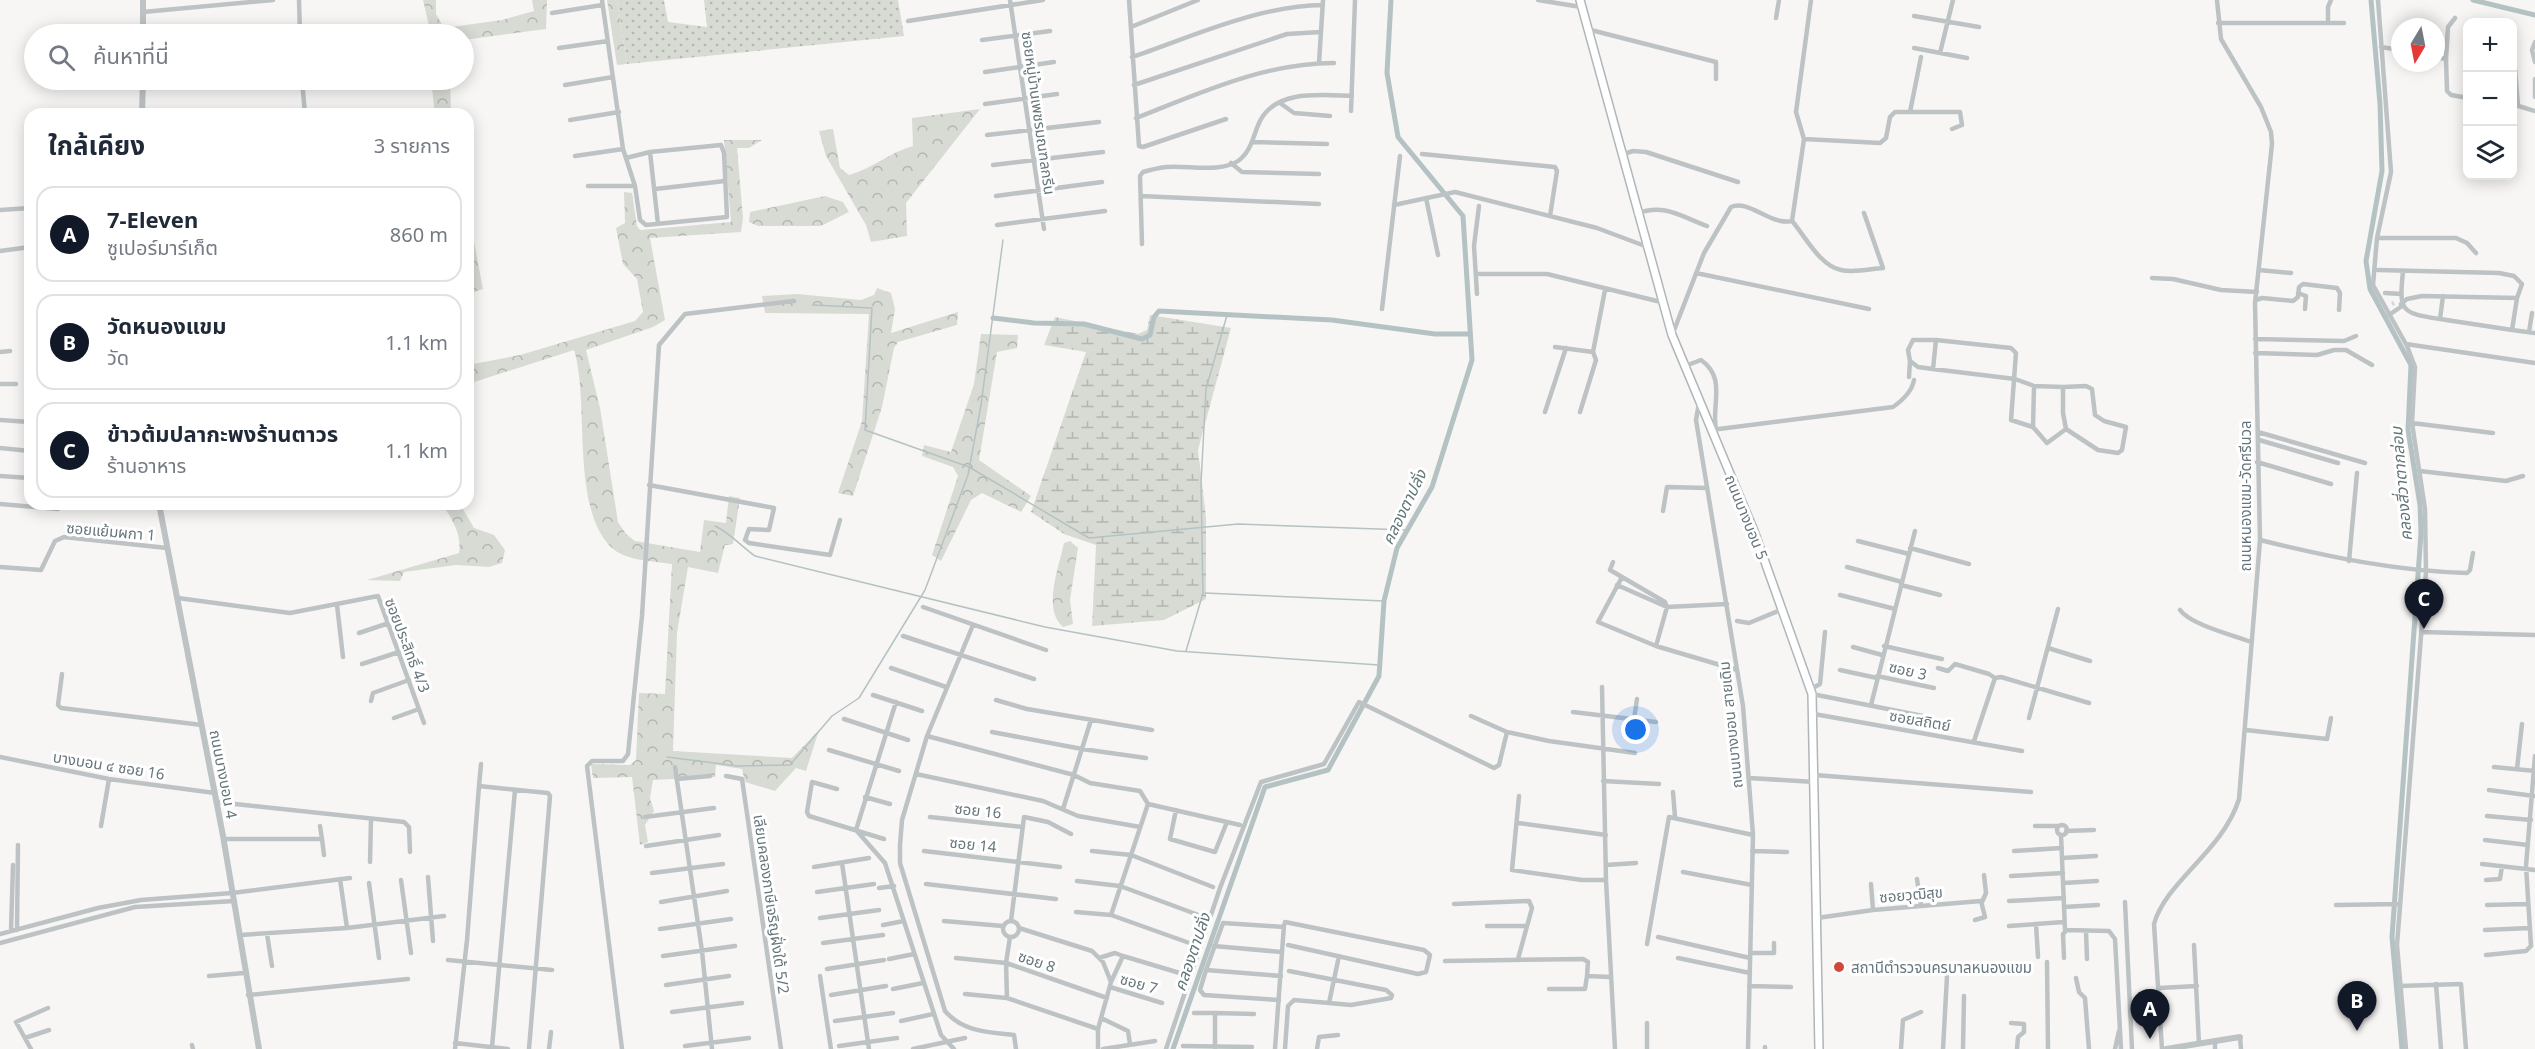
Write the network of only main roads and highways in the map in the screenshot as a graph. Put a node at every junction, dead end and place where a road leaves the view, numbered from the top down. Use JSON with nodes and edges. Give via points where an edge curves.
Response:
{"nodes":[{"id":1,"x":1580,"y":3,"type":"edge"},
{"id":2,"x":1819,"y":1049,"type":"edge"}],
"edges":[{"from":1,"to":2,"type":"main road","name":"ถนนบางบอน 5","via":[[1671,335],[1754,531],[1812,692]]}]}
